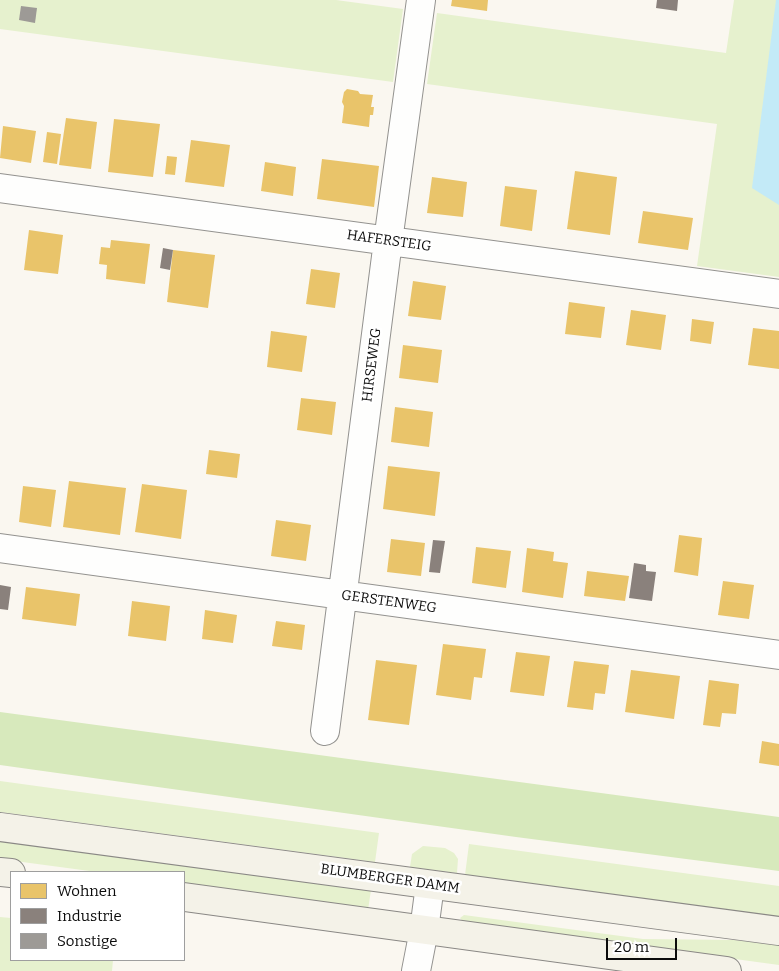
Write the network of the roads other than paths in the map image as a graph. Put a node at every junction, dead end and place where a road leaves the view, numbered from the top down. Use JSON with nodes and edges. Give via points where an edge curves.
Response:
{"nodes":[{"id":1,"x":421,"y":0,"type":"edge"},
{"id":2,"x":0,"y":188,"type":"edge"},
{"id":3,"x":388,"y":241,"type":"junction"},
{"id":4,"x":779,"y":294,"type":"edge"},
{"id":5,"x":0,"y":548,"type":"edge"},
{"id":6,"x":342,"y":596,"type":"junction"},
{"id":7,"x":779,"y":655,"type":"edge"},
{"id":8,"x":325,"y":731,"type":"dead end"},
{"id":9,"x":0,"y":827,"type":"edge"},
{"id":10,"x":430,"y":885,"type":"junction"},
{"id":11,"x":185,"y":897,"type":"edge"},
{"id":12,"x":424,"y":930,"type":"junction"},
{"id":13,"x":779,"y":931,"type":"edge"},
{"id":14,"x":416,"y":971,"type":"edge"},
{"id":15,"x":727,"y":971,"type":"edge"}],
"edges":[{"from":1,"to":3,"type":"street","name":"HIRSEWEG"},
{"from":2,"to":3,"type":"street","name":"HAFERSTEIG"},
{"from":3,"to":4,"type":"street","name":"HAFERSTEIG"},
{"from":3,"to":6,"type":"street","name":"HIRSEWEG"},
{"from":5,"to":6,"type":"street","name":"GERSTENWEG"},
{"from":6,"to":7,"type":"street","name":"GERSTENWEG"},
{"from":6,"to":8,"type":"street","name":"HIRSEWEG"},
{"from":9,"to":10,"type":"main road","name":"BLUMBERGER DAMM"},
{"from":10,"to":12,"type":"street"},
{"from":10,"to":13,"type":"main road","name":"BLUMBERGER DAMM"},
{"from":11,"to":12,"type":"main road"},
{"from":12,"to":14,"type":"street"},
{"from":12,"to":15,"type":"main road"}]}
